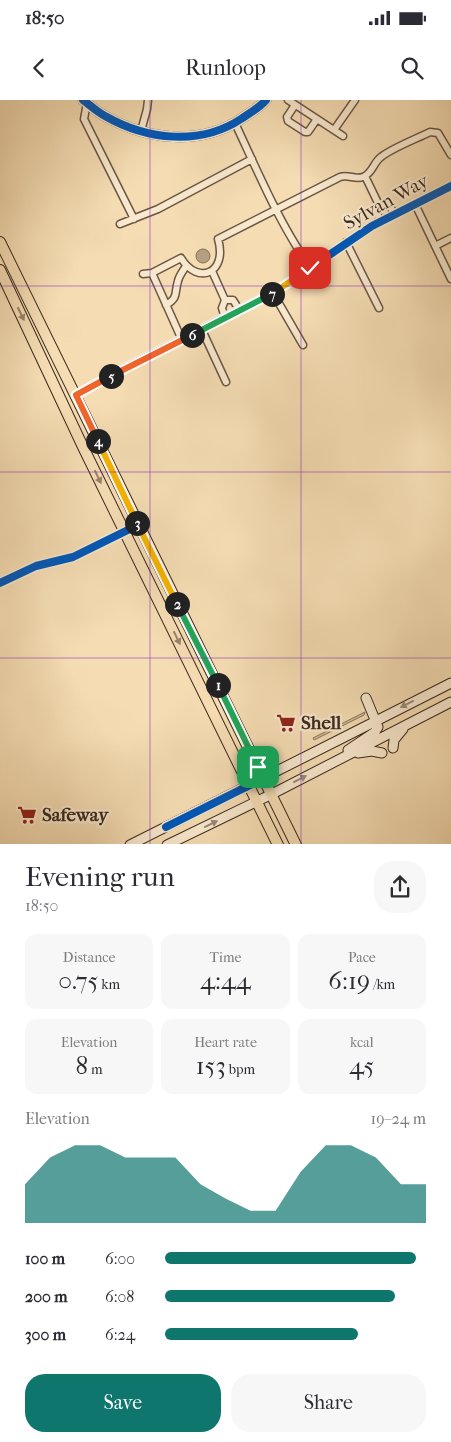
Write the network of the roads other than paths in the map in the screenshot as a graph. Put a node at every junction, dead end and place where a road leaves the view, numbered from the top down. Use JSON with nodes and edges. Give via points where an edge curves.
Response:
{"nodes":[{"id":1,"x":148,"y":100,"type":"edge"},
{"id":2,"x":266,"y":100,"type":"edge"},
{"id":3,"x":288,"y":100,"type":"edge"},
{"id":4,"x":355,"y":100,"type":"edge"},
{"id":5,"x":85,"y":101,"type":"edge"},
{"id":6,"x":295,"y":105,"type":"junction"},
{"id":7,"x":317,"y":119,"type":"junction"},
{"id":8,"x":235,"y":123,"type":"junction"},
{"id":9,"x":334,"y":130,"type":"junction"},
{"id":10,"x":141,"y":131,"type":"junction"},
{"id":11,"x":343,"y":136,"type":"dead end"},
{"id":12,"x":451,"y":155,"type":"edge"},
{"id":13,"x":252,"y":159,"type":"junction"},
{"id":14,"x":365,"y":176,"type":"junction"},
{"id":15,"x":451,"y":186,"type":"edge"},
{"id":16,"x":415,"y":204,"type":"junction"},
{"id":17,"x":379,"y":205,"type":"junction"},
{"id":18,"x":277,"y":210,"type":"junction"},
{"id":19,"x":395,"y":214,"type":"junction"},
{"id":20,"x":134,"y":218,"type":"junction"},
{"id":21,"x":380,"y":222,"type":"junction"},
{"id":22,"x":120,"y":224,"type":"dead end"},
{"id":23,"x":451,"y":238,"type":"edge"},
{"id":24,"x":0,"y":242,"type":"edge"},
{"id":25,"x":346,"y":242,"type":"junction"},
{"id":26,"x":435,"y":246,"type":"junction"},
{"id":27,"x":186,"y":266,"type":"junction"},
{"id":28,"x":310,"y":268,"type":"junction"},
{"id":29,"x":0,"y":270,"type":"edge"},
{"id":30,"x":212,"y":271,"type":"junction"},
{"id":31,"x":152,"y":273,"type":"junction"},
{"id":32,"x":144,"y":274,"type":"dead end"},
{"id":33,"x":450,"y":277,"type":"edge"},
{"id":34,"x":273,"y":293,"type":"junction"},
{"id":35,"x":225,"y":300,"type":"junction"},
{"id":36,"x":166,"y":305,"type":"junction"},
{"id":37,"x":379,"y":308,"type":"dead end"},
{"id":38,"x":240,"y":311,"type":"junction"},
{"id":39,"x":225,"y":318,"type":"junction"},
{"id":40,"x":202,"y":330,"type":"junction"},
{"id":41,"x":182,"y":340,"type":"junction"},
{"id":42,"x":303,"y":346,"type":"dead end"},
{"id":43,"x":226,"y":382,"type":"dead end"},
{"id":44,"x":76,"y":395,"type":"junction"},
{"id":45,"x":138,"y":525,"type":"junction"},
{"id":46,"x":125,"y":532,"type":"junction"},
{"id":47,"x":0,"y":583,"type":"edge"},
{"id":48,"x":451,"y":683,"type":"edge"},
{"id":49,"x":366,"y":698,"type":"dead end"},
{"id":50,"x":451,"y":702,"type":"edge"},
{"id":51,"x":376,"y":720,"type":"junction"},
{"id":52,"x":412,"y":722,"type":"junction"},
{"id":53,"x":393,"y":748,"type":"dead end"},
{"id":54,"x":382,"y":753,"type":"dead end"},
{"id":55,"x":342,"y":758,"type":"junction"},
{"id":56,"x":264,"y":778,"type":"junction"},
{"id":57,"x":249,"y":786,"type":"junction"},
{"id":58,"x":272,"y":794,"type":"junction"},
{"id":59,"x":256,"y":801,"type":"junction"},
{"id":60,"x":130,"y":844,"type":"edge"},
{"id":61,"x":167,"y":844,"type":"edge"},
{"id":62,"x":278,"y":844,"type":"edge"},
{"id":63,"x":296,"y":844,"type":"edge"}],
"edges":[{"from":1,"to":10,"type":"street"},
{"from":2,"to":8,"type":"main road"},
{"from":3,"to":6,"type":"street"},
{"from":4,"to":9,"type":"street"},
{"from":5,"to":10,"type":"main road","via":[[105,116]]},
{"from":5,"to":20,"type":"street","via":[[84,119]]},
{"from":6,"to":7,"type":"street"},
{"from":6,"to":7,"type":"street","via":[[288,121],[305,132]]},
{"from":7,"to":9,"type":"street"},
{"from":8,"to":10,"type":"main road","via":[[194,136],[169,137]]},
{"from":8,"to":13,"type":"street"},
{"from":9,"to":11,"type":"street"},
{"from":12,"to":14,"type":"street","via":[[438,133],[430,132],[382,156]]},
{"from":13,"to":18,"type":"street"},
{"from":13,"to":20,"type":"street","via":[[158,209]]},
{"from":14,"to":17,"type":"street"},
{"from":14,"to":18,"type":"street","via":[[345,175]]},
{"from":15,"to":16,"type":"street","name":"Sylvan Way"},
{"from":16,"to":19,"type":"street","name":"Sylvan Way"},
{"from":16,"to":26,"type":"street"},
{"from":17,"to":19,"type":"street","via":[[388,204]]},
{"from":17,"to":21,"type":"street","via":[[376,209]]},
{"from":18,"to":28,"type":"street"},
{"from":18,"to":30,"type":"street","via":[[218,239],[221,256]]},
{"from":19,"to":21,"type":"street","name":"Sylvan Way"},
{"from":20,"to":22,"type":"street"},
{"from":21,"to":25,"type":"street","name":"Sylvan Way"},
{"from":23,"to":26,"type":"street"},
{"from":24,"to":44,"type":"main road"},
{"from":25,"to":28,"type":"street","name":"Sylvan Way"},
{"from":25,"to":37,"type":"street"},
{"from":26,"to":33,"type":"street"},
{"from":27,"to":30,"type":"street","via":[[199,272]]},
{"from":27,"to":31,"type":"street","via":[[181,258]]},
{"from":27,"to":36,"type":"street","via":[[178,281],[176,296]]},
{"from":28,"to":34,"type":"street","name":"Sylvan Way"},
{"from":29,"to":46,"type":"main road","one_way":true},
{"from":30,"to":35,"type":"street"},
{"from":31,"to":32,"type":"street"},
{"from":31,"to":36,"type":"street"},
{"from":34,"to":38,"type":"street","name":"Sylvan Way"},
{"from":34,"to":42,"type":"street"},
{"from":35,"to":38,"type":"street","via":[[233,300]]},
{"from":35,"to":39,"type":"street","via":[[222,308]]},
{"from":36,"to":41,"type":"street"},
{"from":38,"to":39,"type":"street","name":"Sylvan Way"},
{"from":39,"to":40,"type":"street","name":"Sylvan Way"},
{"from":40,"to":41,"type":"street","name":"Sylvan Way"},
{"from":40,"to":43,"type":"street"},
{"from":41,"to":44,"type":"street","name":"Sylvan Way"},
{"from":44,"to":45,"type":"main road"},
{"from":45,"to":46,"type":"street"},
{"from":45,"to":56,"type":"main road"},
{"from":46,"to":47,"type":"street","via":[[73,557],[36,566]]},
{"from":46,"to":57,"type":"main road","one_way":true},
{"from":48,"to":51,"type":"main road","one_way":true},
{"from":49,"to":51,"type":"main road"},
{"from":50,"to":52,"type":"main road"},
{"from":51,"to":55,"type":"main road","via":[[378,728],[375,732],[349,748]]},
{"from":51,"to":56,"type":"main road"},
{"from":52,"to":53,"type":"main road","via":[[397,735]]},
{"from":52,"to":55,"type":"main road"},
{"from":54,"to":55,"type":"main road","via":[[361,752]]},
{"from":58,"to":55,"type":"main road","one_way":true},
{"from":56,"to":57,"type":"main road"},
{"from":56,"to":58,"type":"main road"},
{"from":57,"to":59,"type":"main road"},
{"from":57,"to":60,"type":"main road"},
{"from":58,"to":59,"type":"main road"},
{"from":58,"to":63,"type":"main road"},
{"from":61,"to":59,"type":"main road","one_way":true},
{"from":59,"to":62,"type":"main road"}]}
